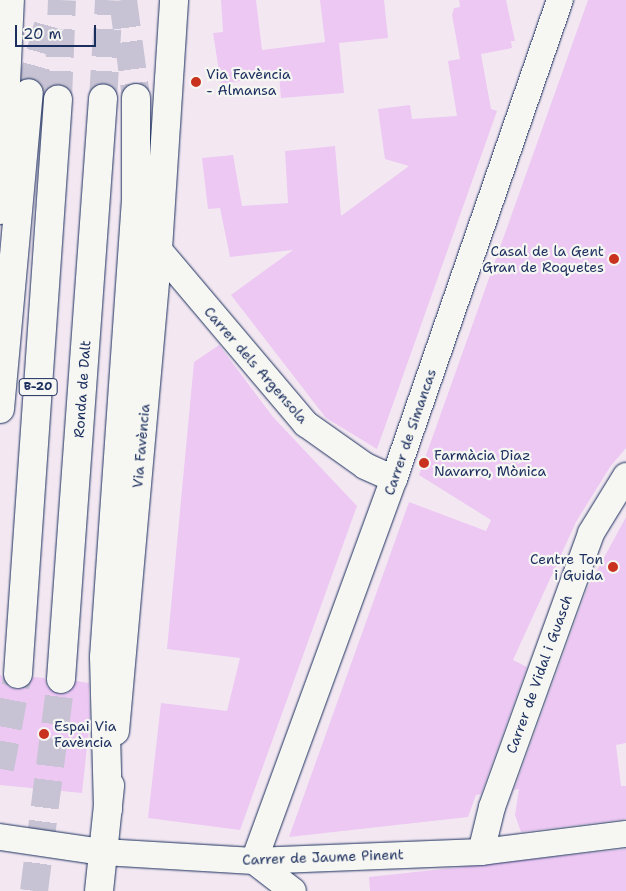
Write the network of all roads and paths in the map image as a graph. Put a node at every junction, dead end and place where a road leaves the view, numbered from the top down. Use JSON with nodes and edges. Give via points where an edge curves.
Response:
{"nodes":[{"id":1,"x":10,"y":0,"type":"edge"},
{"id":2,"x":174,"y":0,"type":"edge"},
{"id":3,"x":560,"y":0,"type":"edge"},
{"id":4,"x":29,"y":93,"type":"tunnel mouth"},
{"id":5,"x":136,"y":98,"type":"tunnel mouth"},
{"id":6,"x":58,"y":99,"type":"tunnel mouth"},
{"id":7,"x":103,"y":99,"type":"tunnel mouth"},
{"id":8,"x":1,"y":197,"type":"edge"},
{"id":9,"x":158,"y":249,"type":"junction"},
{"id":10,"x":0,"y":409,"type":"edge"},
{"id":11,"x":626,"y":476,"type":"edge"},
{"id":12,"x":394,"y":479,"type":"junction"},
{"id":13,"x":18,"y":674,"type":"tunnel mouth"},
{"id":14,"x":61,"y":679,"type":"tunnel mouth"},
{"id":15,"x":108,"y":809,"type":"junction"},
{"id":16,"x":626,"y":834,"type":"edge"},
{"id":17,"x":10,"y":839,"type":"edge"},
{"id":18,"x":103,"y":852,"type":"junction"},
{"id":19,"x":481,"y":852,"type":"junction"},
{"id":20,"x":254,"y":861,"type":"junction"},
{"id":21,"x":99,"y":891,"type":"edge"},
{"id":22,"x":293,"y":891,"type":"edge"}],
"edges":[{"from":1,"to":8,"type":"main road"},
{"from":2,"to":9,"type":"main road","name":"Via Favència"},
{"from":3,"to":12,"type":"street","name":"Carrer de Simancas"},
{"from":4,"to":10,"type":"main road"},
{"from":5,"to":15,"type":"main road","via":[[136,202],[104,657]]},
{"from":6,"to":13,"type":"main road","number":"B-20"},
{"from":7,"to":14,"type":"main road","name":"Ronda de Dalt"},
{"from":9,"to":12,"type":"street","name":"Carrer dels Argensola","via":[[306,424],[365,466]]},
{"from":9,"to":15,"type":"main road","name":"Via Favència"},
{"from":11,"to":19,"type":"street","name":"Carrer de Vidal i Guasch","via":[[591,533],[492,807]]},
{"from":12,"to":20,"type":"street","name":"Carrer de Simancas"},
{"from":15,"to":18,"type":"main road","name":"Via Favència"},
{"from":16,"to":19,"type":"street","name":"Carrer de Jaume Pinent"},
{"from":17,"to":18,"type":"street","name":"Carrer de Jaume Pinent"},
{"from":18,"to":20,"type":"street","name":"Carrer de Jaume Pinent"},
{"from":18,"to":21,"type":"main road","name":"Via Favència"},
{"from":19,"to":20,"type":"street","name":"Carrer de Jaume Pinent"},
{"from":20,"to":22,"type":"street"}]}
